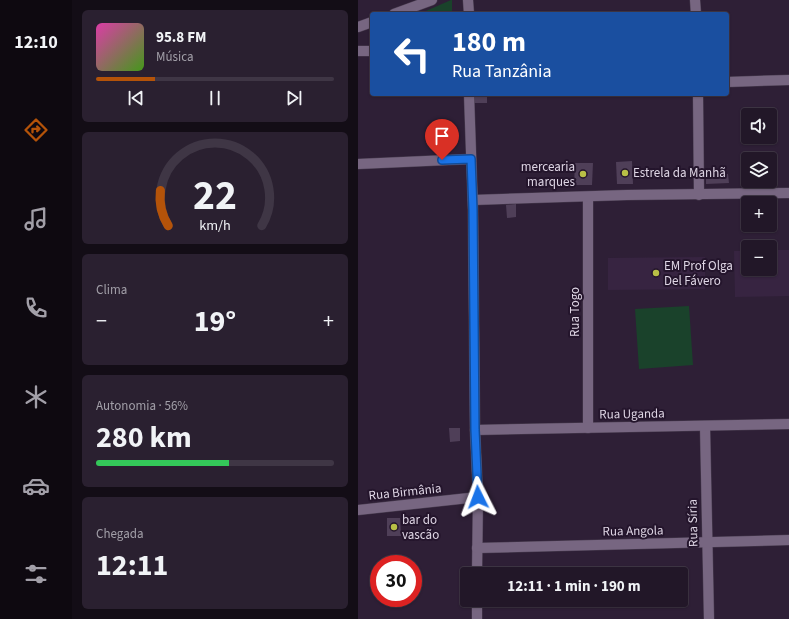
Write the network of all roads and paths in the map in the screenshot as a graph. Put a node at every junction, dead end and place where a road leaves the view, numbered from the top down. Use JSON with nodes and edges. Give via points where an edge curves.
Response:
{"nodes":[{"id":1,"x":432,"y":0,"type":"edge"},
{"id":2,"x":468,"y":0,"type":"edge"},
{"id":3,"x":695,"y":0,"type":"edge"},
{"id":4,"x":399,"y":12,"type":"edge"},
{"id":5,"x":468,"y":12,"type":"edge"},
{"id":6,"x":696,"y":12,"type":"edge"},
{"id":7,"x":370,"y":23,"type":"edge"},
{"id":8,"x":358,"y":27,"type":"edge"},
{"id":9,"x":370,"y":50,"type":"edge"},
{"id":10,"x":358,"y":51,"type":"edge"},
{"id":11,"x":789,"y":80,"type":"edge"},
{"id":12,"x":729,"y":82,"type":"edge"},
{"id":13,"x":469,"y":96,"type":"edge"},
{"id":14,"x":698,"y":96,"type":"edge"},
{"id":15,"x":471,"y":159,"type":"junction"},
{"id":16,"x":358,"y":164,"type":"edge"},
{"id":17,"x":789,"y":193,"type":"edge"},
{"id":18,"x":699,"y":194,"type":"junction"},
{"id":19,"x":588,"y":197,"type":"junction"},
{"id":20,"x":473,"y":200,"type":"junction"},
{"id":21,"x":789,"y":424,"type":"edge"},
{"id":22,"x":705,"y":426,"type":"junction"},
{"id":23,"x":588,"y":428,"type":"junction"},
{"id":24,"x":475,"y":430,"type":"junction"},
{"id":25,"x":478,"y":497,"type":"junction"},
{"id":26,"x":358,"y":510,"type":"edge"},
{"id":27,"x":789,"y":540,"type":"edge"},
{"id":28,"x":706,"y":542,"type":"junction"},
{"id":29,"x":477,"y":548,"type":"junction"},
{"id":30,"x":477,"y":567,"type":"edge"},
{"id":31,"x":477,"y":607,"type":"edge"},
{"id":32,"x":477,"y":619,"type":"edge"},
{"id":33,"x":709,"y":619,"type":"edge"}],
"edges":[{"from":1,"to":4,"type":"street"},
{"from":2,"to":5,"type":"street"},
{"from":3,"to":6,"type":"street"},
{"from":7,"to":8,"type":"street"},
{"from":9,"to":10,"type":"street"},
{"from":11,"to":12,"type":"street"},
{"from":13,"to":15,"type":"street"},
{"from":14,"to":18,"type":"street"},
{"from":15,"to":16,"type":"street"},
{"from":15,"to":20,"type":"street"},
{"from":17,"to":18,"type":"street"},
{"from":18,"to":19,"type":"street"},
{"from":19,"to":20,"type":"street"},
{"from":19,"to":23,"type":"street","name":"Rua Togo"},
{"from":20,"to":24,"type":"street"},
{"from":21,"to":22,"type":"street","name":"Rua Uganda"},
{"from":22,"to":23,"type":"street","name":"Rua Uganda"},
{"from":22,"to":28,"type":"street","name":"Rua Síria"},
{"from":23,"to":24,"type":"street","name":"Rua Uganda"},
{"from":24,"to":25,"type":"street"},
{"from":25,"to":26,"type":"street","name":"Rua Birmânia"},
{"from":25,"to":29,"type":"street"},
{"from":27,"to":28,"type":"street","name":"Rua Angola"},
{"from":28,"to":29,"type":"street","name":"Rua Angola"},
{"from":28,"to":33,"type":"street","name":"Rua Síria"},
{"from":29,"to":30,"type":"street"},
{"from":31,"to":32,"type":"street"}]}
